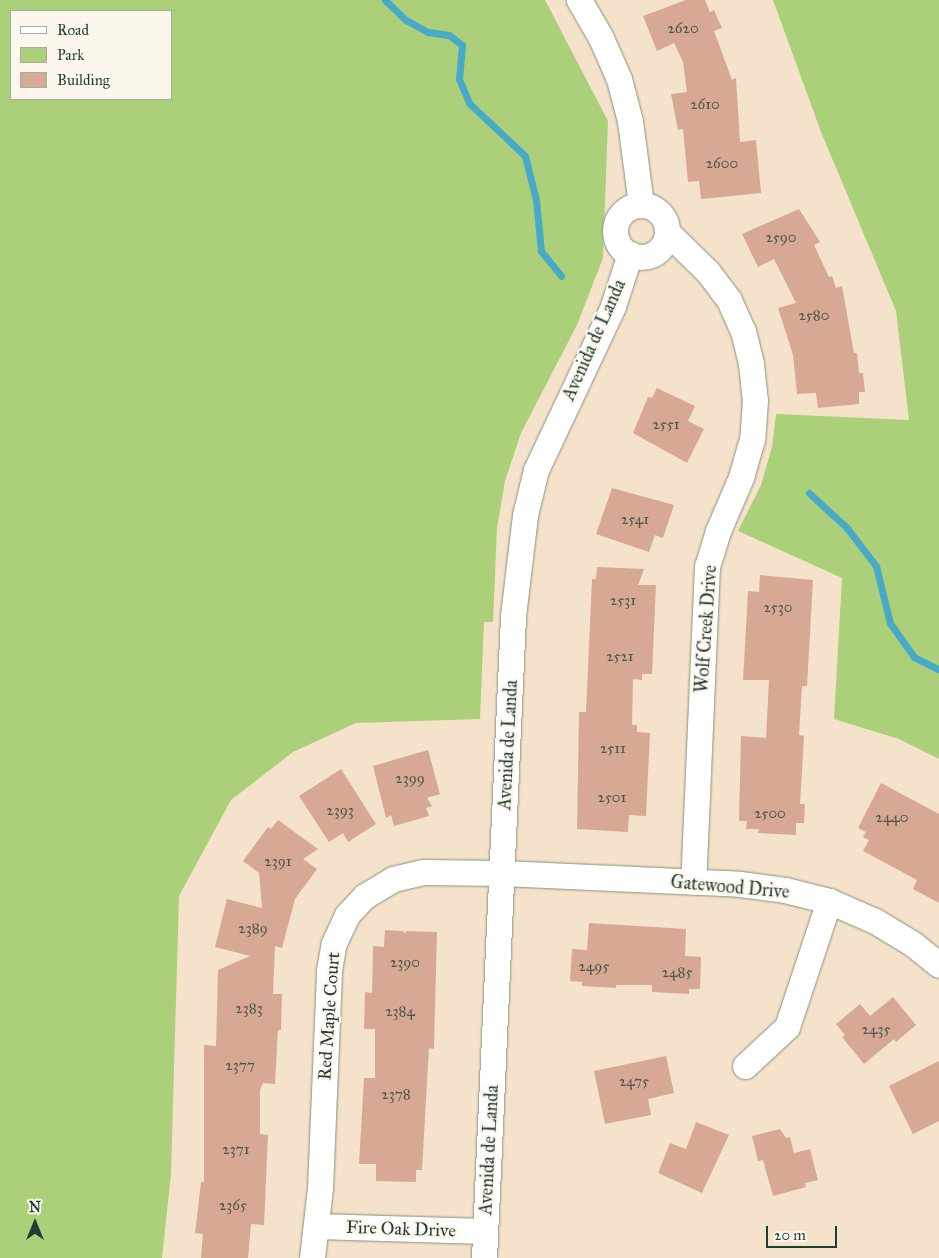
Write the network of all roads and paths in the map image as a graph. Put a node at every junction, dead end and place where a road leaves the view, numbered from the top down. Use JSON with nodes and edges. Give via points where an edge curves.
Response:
{"nodes":[{"id":1,"x":579,"y":0,"type":"edge"},
{"id":2,"x":641,"y":205,"type":"junction"},
{"id":3,"x":667,"y":232,"type":"junction"},
{"id":4,"x":630,"y":254,"type":"junction"},
{"id":5,"x":502,"y":873,"type":"junction"},
{"id":6,"x":693,"y":882,"type":"junction"},
{"id":7,"x":829,"y":901,"type":"junction"},
{"id":8,"x":939,"y":965,"type":"edge"},
{"id":9,"x":745,"y":1066,"type":"dead end"},
{"id":10,"x":316,"y":1226,"type":"junction"},
{"id":11,"x":486,"y":1231,"type":"junction"},
{"id":12,"x":312,"y":1258,"type":"edge"},
{"id":13,"x":484,"y":1258,"type":"edge"}],
"edges":[{"from":1,"to":2,"type":"street","via":[[602,38],[619,78],[630,122]]},
{"from":2,"to":3,"type":"street","via":[[657,210]]},
{"from":2,"to":4,"type":"street","via":[[625,211],[616,225],[618,242]]},
{"from":3,"to":4,"type":"street","via":[[661,248],[654,253],[646,256]]},
{"from":3,"to":6,"type":"street","name":"Wolf Creek Drive","via":[[708,272],[729,300],[747,348],[755,400],[752,439],[742,475],[718,530],[707,566]]},
{"from":4,"to":5,"type":"street","name":"Avenida de Landa","via":[[613,306],[536,470],[525,515],[514,616]]},
{"from":5,"to":6,"type":"street","name":"Gatewood Drive"},
{"from":5,"to":10,"type":"street","name":"Red Maple Court","via":[[424,872],[393,879],[365,896],[341,926],[329,970]]},
{"from":5,"to":11,"type":"street","name":"Avenida de Landa"},
{"from":6,"to":7,"type":"street","name":"Gatewood Drive","via":[[785,890]]},
{"from":7,"to":8,"type":"street","name":"Gatewood Drive","via":[[875,920]]},
{"from":7,"to":9,"type":"street","via":[[787,1027]]},
{"from":10,"to":11,"type":"street","name":"Fire Oak Drive"},
{"from":10,"to":12,"type":"street","name":"Red Maple Court"},
{"from":11,"to":13,"type":"street","name":"Avenida de Landa"}]}
